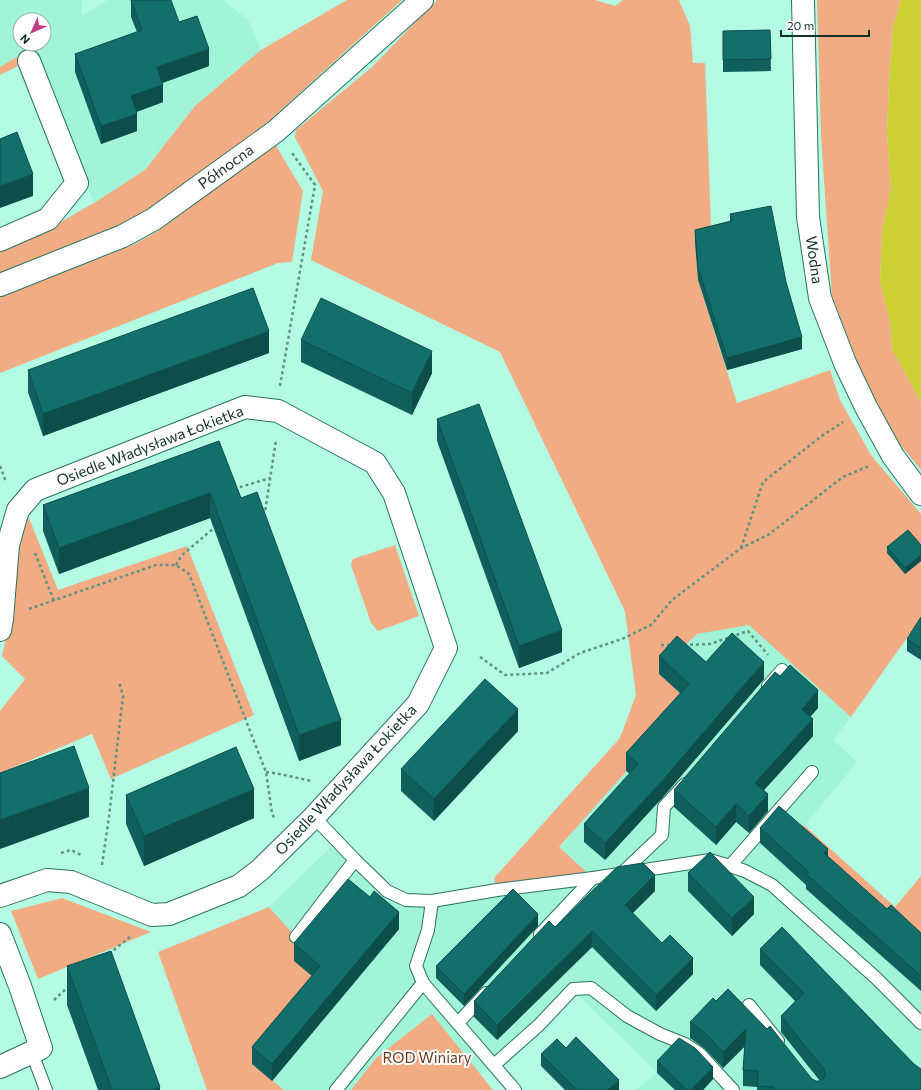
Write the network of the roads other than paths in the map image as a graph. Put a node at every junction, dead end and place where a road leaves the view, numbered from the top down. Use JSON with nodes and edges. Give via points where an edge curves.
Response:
{"nodes":[{"id":1,"x":422,"y":0,"type":"edge"},
{"id":2,"x":803,"y":0,"type":"edge"},
{"id":3,"x":29,"y":61,"type":"dead end"},
{"id":4,"x":0,"y":240,"type":"edge"},
{"id":5,"x":0,"y":285,"type":"edge"},
{"id":6,"x":921,"y":494,"type":"edge"},
{"id":7,"x":1,"y":624,"type":"edge"},
{"id":8,"x":782,"y":670,"type":"road end"},
{"id":9,"x":761,"y":694,"type":"edge"},
{"id":10,"x":812,"y":772,"type":"dead end"},
{"id":11,"x":690,"y":778,"type":"edge"},
{"id":12,"x":314,"y":818,"type":"junction"},
{"id":13,"x":355,"y":860,"type":"junction"},
{"id":14,"x":730,"y":866,"type":"junction"},
{"id":15,"x":623,"y":872,"type":"junction"},
{"id":16,"x":593,"y":878,"type":"junction"},
{"id":17,"x":0,"y":896,"type":"edge"},
{"id":18,"x":432,"y":901,"type":"junction"},
{"id":19,"x":0,"y":934,"type":"edge"},
{"id":20,"x":296,"y":937,"type":"dead end"},
{"id":21,"x":533,"y":942,"type":"edge"},
{"id":22,"x":423,"y":983,"type":"junction"},
{"id":23,"x":496,"y":983,"type":"edge"},
{"id":24,"x":749,"y":1005,"type":"dead end"},
{"id":25,"x":458,"y":1023,"type":"junction"},
{"id":26,"x":921,"y":1023,"type":"edge"},
{"id":27,"x":784,"y":1048,"type":"edge"},
{"id":28,"x":32,"y":1053,"type":"junction"},
{"id":29,"x":494,"y":1065,"type":"junction"},
{"id":30,"x":0,"y":1066,"type":"edge"},
{"id":31,"x":46,"y":1090,"type":"edge"},
{"id":32,"x":336,"y":1090,"type":"edge"},
{"id":33,"x":515,"y":1090,"type":"edge"},
{"id":34,"x":733,"y":1090,"type":"edge"}],
"edges":[{"from":1,"to":5,"type":"street","name":"Północna","via":[[276,131],[154,219],[123,236]]},
{"from":2,"to":6,"type":"street","name":"Wodna","via":[[808,217],[820,298],[844,363],[866,408],[892,456]]},
{"from":3,"to":4,"type":"street","via":[[77,183],[48,219]]},
{"from":7,"to":12,"type":"street","name":"Osiedle Władysława Łokietka","via":[[11,532],[18,510],[35,490],[245,407],[278,411],[375,463],[394,493],[446,648],[418,704]]},
{"from":8,"to":9,"type":"lane"},
{"from":10,"to":14,"type":"lane"},
{"from":11,"to":15,"type":"lane","via":[[664,807],[662,835]]},
{"from":12,"to":13,"type":"lane"},
{"from":12,"to":17,"type":"street","name":"Osiedle Władysława Łokietka","via":[[260,870],[239,886],[169,914],[152,915],[71,882],[47,880]]},
{"from":13,"to":18,"type":"lane","via":[[387,891],[406,900]]},
{"from":13,"to":20,"type":"lane"},
{"from":14,"to":15,"type":"lane","via":[[710,860]]},
{"from":14,"to":26,"type":"lane","via":[[772,885],[876,978]]},
{"from":15,"to":16,"type":"lane"},
{"from":16,"to":18,"type":"lane"},
{"from":16,"to":21,"type":"lane"},
{"from":18,"to":22,"type":"lane","via":[[428,930],[416,966]]},
{"from":19,"to":28,"type":"street","via":[[41,1048]]},
{"from":22,"to":25,"type":"lane"},
{"from":22,"to":32,"type":"lane"},
{"from":23,"to":25,"type":"lane"},
{"from":24,"to":27,"type":"lane"},
{"from":25,"to":29,"type":"lane"},
{"from":28,"to":30,"type":"street"},
{"from":28,"to":31,"type":"lane"},
{"from":29,"to":33,"type":"lane"},
{"from":29,"to":34,"type":"lane","via":[[539,1025],[573,989],[591,988],[627,1016],[700,1054]]}]}
